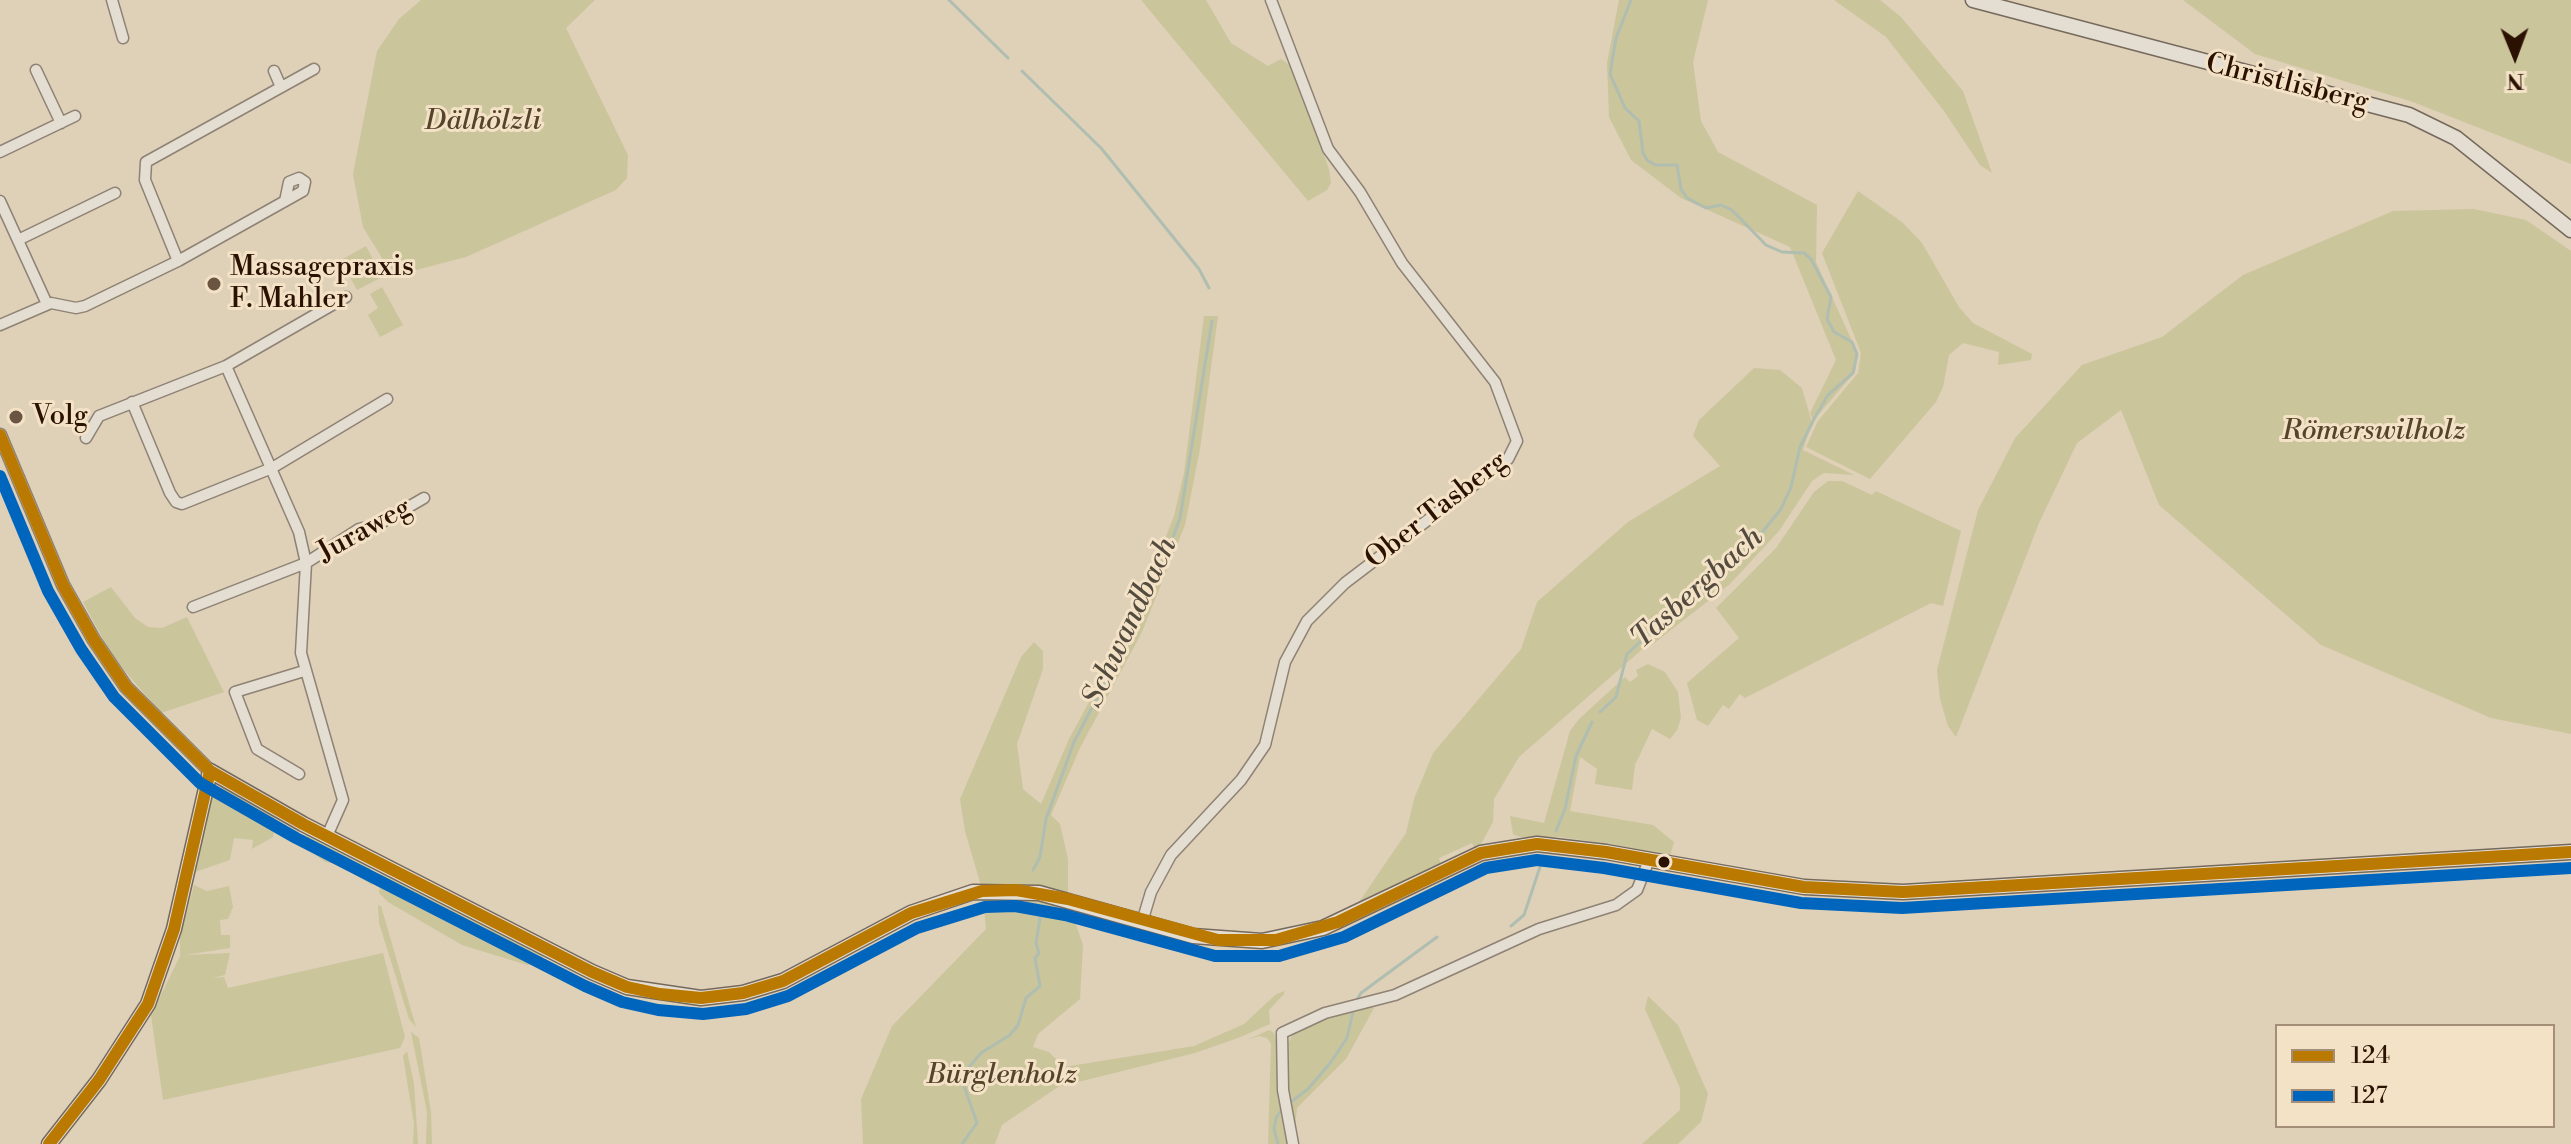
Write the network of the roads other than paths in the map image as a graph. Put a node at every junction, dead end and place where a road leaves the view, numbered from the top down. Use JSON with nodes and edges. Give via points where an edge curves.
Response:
{"nodes":[{"id":1,"x":112,"y":0,"type":"edge"},
{"id":2,"x":1271,"y":0,"type":"edge"},
{"id":3,"x":1973,"y":0,"type":"edge"},
{"id":4,"x":123,"y":38,"type":"dead end"},
{"id":5,"x":314,"y":69,"type":"dead end"},
{"id":6,"x":36,"y":70,"type":"dead end"},
{"id":7,"x":274,"y":71,"type":"dead end"},
{"id":8,"x":281,"y":87,"type":"junction"},
{"id":9,"x":75,"y":116,"type":"dead end"},
{"id":10,"x":61,"y":123,"type":"junction"},
{"id":11,"x":0,"y":152,"type":"edge"},
{"id":12,"x":115,"y":193,"type":"dead end"},
{"id":13,"x":0,"y":201,"type":"edge"},
{"id":14,"x":285,"y":201,"type":"dead end"},
{"id":15,"x":2571,"y":230,"type":"edge"},
{"id":16,"x":18,"y":240,"type":"junction"},
{"id":17,"x":178,"y":261,"type":"junction"},
{"id":18,"x":346,"y":297,"type":"dead end"},
{"id":19,"x":47,"y":304,"type":"junction"},
{"id":20,"x":0,"y":325,"type":"edge"},
{"id":21,"x":226,"y":366,"type":"junction"},
{"id":22,"x":387,"y":399,"type":"dead end"},
{"id":23,"x":132,"y":402,"type":"junction"},
{"id":24,"x":0,"y":435,"type":"edge"},
{"id":25,"x":86,"y":438,"type":"dead end"},
{"id":26,"x":272,"y":468,"type":"junction"},
{"id":27,"x":424,"y":498,"type":"dead end"},
{"id":28,"x":306,"y":563,"type":"junction"},
{"id":29,"x":193,"y":607,"type":"dead end"},
{"id":30,"x":304,"y":671,"type":"junction"},
{"id":31,"x":210,"y":771,"type":"junction"},
{"id":32,"x":299,"y":774,"type":"dead end"},
{"id":33,"x":327,"y":836,"type":"junction"},
{"id":34,"x":2571,"y":852,"type":"edge"},
{"id":35,"x":1649,"y":860,"type":"junction"},
{"id":36,"x":1142,"y":922,"type":"junction"},
{"id":37,"x":49,"y":1144,"type":"edge"},
{"id":38,"x":1293,"y":1144,"type":"edge"}],
"edges":[{"from":1,"to":4,"type":"street"},
{"from":2,"to":36,"type":"street","name":"Ober Tasberg","via":[[1328,149],[1402,263],[1487,370],[1517,441],[1508,459],[1345,583],[1307,621],[1285,662],[1270,734],[1260,756],[1171,855]]},
{"from":3,"to":15,"type":"main road","name":"Christlisberg","via":[[2409,115],[2456,138]]},
{"from":5,"to":8,"type":"street"},
{"from":6,"to":10,"type":"street"},
{"from":7,"to":8,"type":"street"},
{"from":8,"to":17,"type":"street","via":[[145,165],[145,180]]},
{"from":9,"to":10,"type":"street"},
{"from":10,"to":11,"type":"street"},
{"from":12,"to":16,"type":"street"},
{"from":13,"to":16,"type":"street"},
{"from":14,"to":17,"type":"street"},
{"from":16,"to":19,"type":"street"},
{"from":17,"to":19,"type":"street","via":[[85,306]]},
{"from":18,"to":21,"type":"street"},
{"from":19,"to":20,"type":"street"},
{"from":21,"to":23,"type":"street"},
{"from":21,"to":26,"type":"street"},
{"from":22,"to":26,"type":"street"},
{"from":23,"to":25,"type":"street","via":[[97,418]]},
{"from":23,"to":26,"type":"street","via":[[178,504]]},
{"from":24,"to":31,"type":"street","via":[[63,585],[94,640],[126,687]]},
{"from":26,"to":28,"type":"street"},
{"from":27,"to":28,"type":"street","name":"Juraweg","via":[[379,524],[359,529]]},
{"from":28,"to":29,"type":"street","name":"Juraweg"},
{"from":28,"to":30,"type":"street","via":[[300,628]]},
{"from":30,"to":32,"type":"street","via":[[235,692],[257,749]]},
{"from":30,"to":33,"type":"street","via":[[343,800]]},
{"from":31,"to":33,"type":"main road"},
{"from":31,"to":37,"type":"main road","via":[[163,967],[148,1004]]},
{"from":33,"to":36,"type":"main road","via":[[592,972],[627,987],[701,998],[783,981],[911,913],[973,892],[1016,890],[1068,899]]},
{"from":34,"to":35,"type":"main road","via":[[1903,892],[1804,887]]},
{"from":35,"to":36,"type":"main road","via":[[1563,846],[1502,849],[1459,863],[1323,928],[1276,940],[1218,940]]},
{"from":35,"to":38,"type":"street","via":[[1637,890],[1616,905],[1539,929],[1395,995],[1278,1030]]}]}
